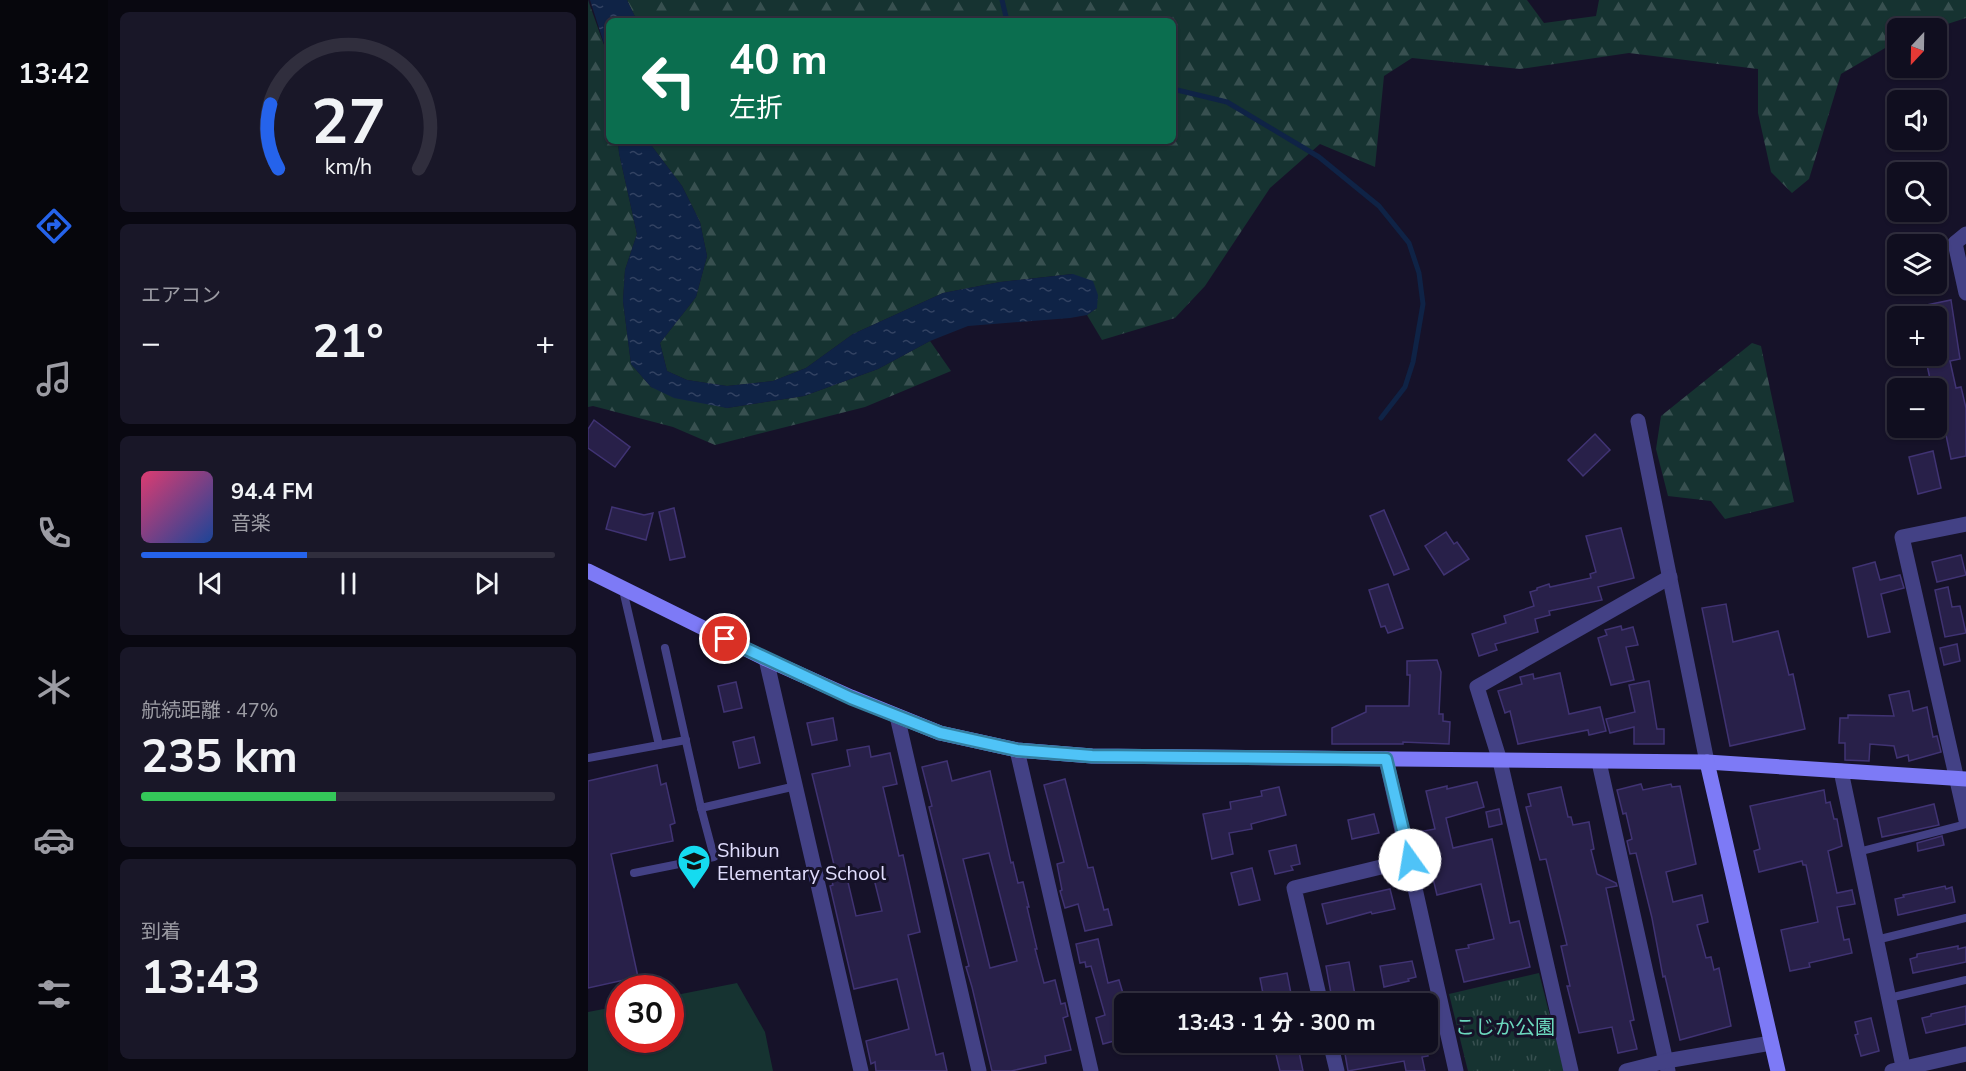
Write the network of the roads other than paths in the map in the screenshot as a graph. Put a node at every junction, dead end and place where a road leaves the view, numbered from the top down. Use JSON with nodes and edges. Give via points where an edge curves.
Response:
{"nodes":[{"id":1,"x":1966,"y":234,"type":"edge"},
{"id":2,"x":1966,"y":294,"type":"edge"},
{"id":3,"x":1638,"y":421,"type":"dead end"},
{"id":4,"x":1966,"y":524,"type":"edge"},
{"id":5,"x":588,"y":571,"type":"edge"},
{"id":6,"x":1670,"y":577,"type":"junction"},
{"id":7,"x":623,"y":588,"type":"junction"},
{"id":8,"x":665,"y":648,"type":"dead end"},
{"id":9,"x":766,"y":659,"type":"junction"},
{"id":10,"x":897,"y":716,"type":"junction"},
{"id":11,"x":686,"y":740,"type":"junction"},
{"id":12,"x":659,"y":745,"type":"junction"},
{"id":13,"x":1017,"y":750,"type":"junction"},
{"id":14,"x":588,"y":758,"type":"edge"},
{"id":15,"x":1386,"y":759,"type":"junction"},
{"id":16,"x":1500,"y":761,"type":"junction"},
{"id":17,"x":1599,"y":762,"type":"junction"},
{"id":18,"x":1707,"y":762,"type":"junction"},
{"id":19,"x":1841,"y":771,"type":"junction"},
{"id":20,"x":1961,"y":779,"type":"edge"},
{"id":21,"x":796,"y":786,"type":"junction"},
{"id":22,"x":701,"y":808,"type":"junction"},
{"id":23,"x":1966,"y":822,"type":"edge"},
{"id":24,"x":1858,"y":852,"type":"junction"},
{"id":25,"x":1410,"y":860,"type":"junction"},
{"id":26,"x":634,"y":873,"type":"dead end"},
{"id":27,"x":1966,"y":918,"type":"edge"},
{"id":28,"x":1876,"y":940,"type":"junction"},
{"id":29,"x":1966,"y":980,"type":"edge"},
{"id":30,"x":1318,"y":993,"type":"edge"},
{"id":31,"x":1888,"y":998,"type":"junction"},
{"id":32,"x":1771,"y":1043,"type":"junction"},
{"id":33,"x":1333,"y":1053,"type":"edge"},
{"id":34,"x":1966,"y":1054,"type":"edge"},
{"id":35,"x":1667,"y":1066,"type":"edge"},
{"id":36,"x":1900,"y":1070,"type":"edge"},
{"id":37,"x":861,"y":1071,"type":"edge"},
{"id":38,"x":979,"y":1071,"type":"edge"},
{"id":39,"x":1089,"y":1071,"type":"edge"},
{"id":40,"x":1337,"y":1071,"type":"edge"},
{"id":41,"x":1456,"y":1071,"type":"edge"},
{"id":42,"x":1570,"y":1071,"type":"edge"},
{"id":43,"x":1626,"y":1071,"type":"edge"},
{"id":44,"x":1778,"y":1071,"type":"edge"}],
"edges":[{"from":1,"to":2,"type":"street","via":[[1955,243]]},
{"from":3,"to":6,"type":"street"},
{"from":4,"to":20,"type":"street","via":[[1902,537]]},
{"from":5,"to":7,"type":"street"},
{"from":6,"to":16,"type":"street","via":[[1477,687]]},
{"from":6,"to":18,"type":"street"},
{"from":7,"to":9,"type":"street"},
{"from":7,"to":12,"type":"lane"},
{"from":8,"to":11,"type":"lane"},
{"from":9,"to":10,"type":"street"},
{"from":9,"to":21,"type":"street"},
{"from":10,"to":13,"type":"street","via":[[940,733]]},
{"from":10,"to":38,"type":"street"},
{"from":11,"to":12,"type":"lane"},
{"from":11,"to":22,"type":"lane"},
{"from":12,"to":14,"type":"lane"},
{"from":13,"to":15,"type":"street","via":[[1092,756]]},
{"from":13,"to":39,"type":"street"},
{"from":15,"to":16,"type":"street"},
{"from":15,"to":25,"type":"street"},
{"from":16,"to":17,"type":"street"},
{"from":16,"to":42,"type":"street"},
{"from":17,"to":18,"type":"street"},
{"from":17,"to":35,"type":"street"},
{"from":18,"to":19,"type":"street"},
{"from":18,"to":32,"type":"street"},
{"from":19,"to":20,"type":"street"},
{"from":19,"to":24,"type":"street"},
{"from":20,"to":23,"type":"street"},
{"from":21,"to":22,"type":"lane"},
{"from":21,"to":37,"type":"street"},
{"from":22,"to":26,"type":"lane","via":[[714,857]]},
{"from":23,"to":24,"type":"lane"},
{"from":24,"to":28,"type":"street"},
{"from":25,"to":30,"type":"street","via":[[1294,888]]},
{"from":25,"to":41,"type":"street"},
{"from":27,"to":28,"type":"lane"},
{"from":28,"to":31,"type":"street"},
{"from":29,"to":31,"type":"lane"},
{"from":31,"to":36,"type":"street"},
{"from":32,"to":35,"type":"street"},
{"from":32,"to":44,"type":"street"},
{"from":33,"to":40,"type":"street"},
{"from":34,"to":36,"type":"street"},
{"from":35,"to":43,"type":"street"}]}
